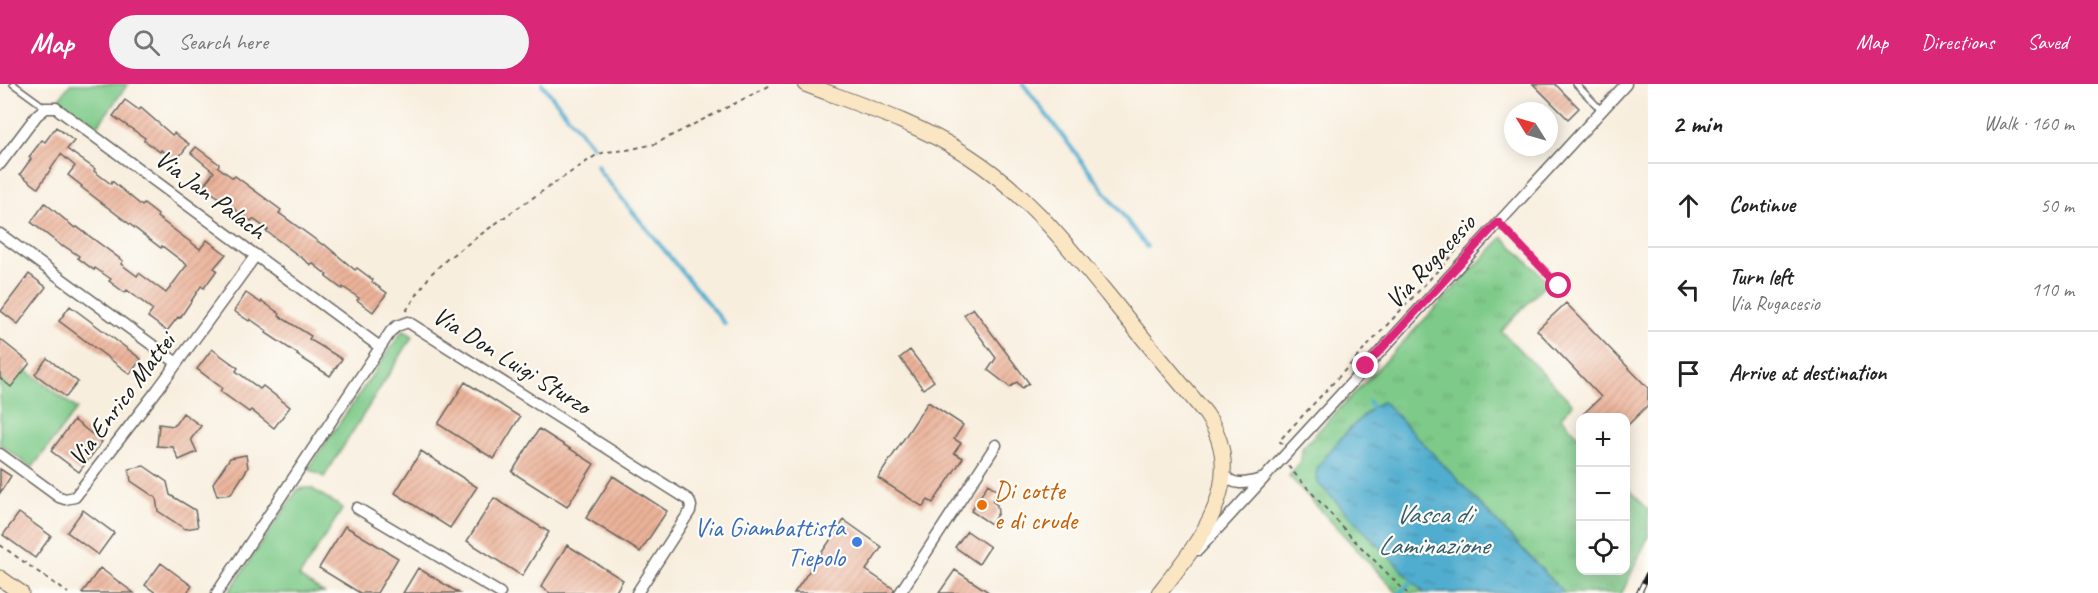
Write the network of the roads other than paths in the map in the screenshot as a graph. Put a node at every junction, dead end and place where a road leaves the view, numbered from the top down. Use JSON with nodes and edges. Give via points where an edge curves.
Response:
{"nodes":[{"id":1,"x":13,"y":84,"type":"edge"},
{"id":2,"x":805,"y":84,"type":"edge"},
{"id":3,"x":1576,"y":84,"type":"edge"},
{"id":4,"x":1626,"y":84,"type":"edge"},
{"id":5,"x":46,"y":108,"type":"junction"},
{"id":6,"x":1601,"y":110,"type":"junction"},
{"id":7,"x":0,"y":164,"type":"edge"},
{"id":8,"x":0,"y":234,"type":"edge"},
{"id":9,"x":256,"y":255,"type":"junction"},
{"id":10,"x":380,"y":347,"type":"junction"},
{"id":11,"x":177,"y":363,"type":"junction"},
{"id":12,"x":996,"y":445,"type":"dead end"},
{"id":13,"x":0,"y":454,"type":"edge"},
{"id":14,"x":1267,"y":475,"type":"junction"},
{"id":15,"x":1227,"y":477,"type":"junction"},
{"id":16,"x":357,"y":508,"type":"dead end"},
{"id":17,"x":0,"y":579,"type":"edge"},
{"id":18,"x":21,"y":593,"type":"edge"},
{"id":19,"x":217,"y":593,"type":"edge"},
{"id":20,"x":500,"y":593,"type":"edge"},
{"id":21,"x":637,"y":593,"type":"edge"},
{"id":22,"x":900,"y":593,"type":"edge"},
{"id":23,"x":1159,"y":593,"type":"edge"}],
"edges":[{"from":1,"to":5,"type":"lane","name":"Via Jan Palach"},
{"from":2,"to":15,"type":"main road","via":[[931,134],[982,165],[1029,203],[1206,414],[1220,443]]},
{"from":3,"to":6,"type":"lane"},
{"from":4,"to":6,"type":"street","name":"Via Rugacesio"},
{"from":5,"to":7,"type":"street"},
{"from":5,"to":9,"type":"street","name":"Via Jan Palach","via":[[62,111]]},
{"from":6,"to":14,"type":"street","name":"Via Rugacesio"},
{"from":8,"to":11,"type":"street"},
{"from":9,"to":10,"type":"street","name":"Via Jan Palach"},
{"from":9,"to":11,"type":"street","name":"Via Enrico Mattei"},
{"from":10,"to":19,"type":"street","name":"Via Don Luigi Sturzo"},
{"from":10,"to":21,"type":"street","name":"Via Don Luigi Sturzo","via":[[397,326],[412,324],[689,500],[690,511]]},
{"from":11,"to":13,"type":"street","name":"Via Enrico Mattei","via":[[75,496],[59,497]]},
{"from":12,"to":22,"type":"street"},
{"from":14,"to":15,"type":"street","via":[[1242,484]]},
{"from":14,"to":23,"type":"street","name":"Via Rugacesio"},
{"from":15,"to":23,"type":"main road","via":[[1211,520]]},
{"from":16,"to":20,"type":"street"},
{"from":17,"to":18,"type":"main road"}]}
